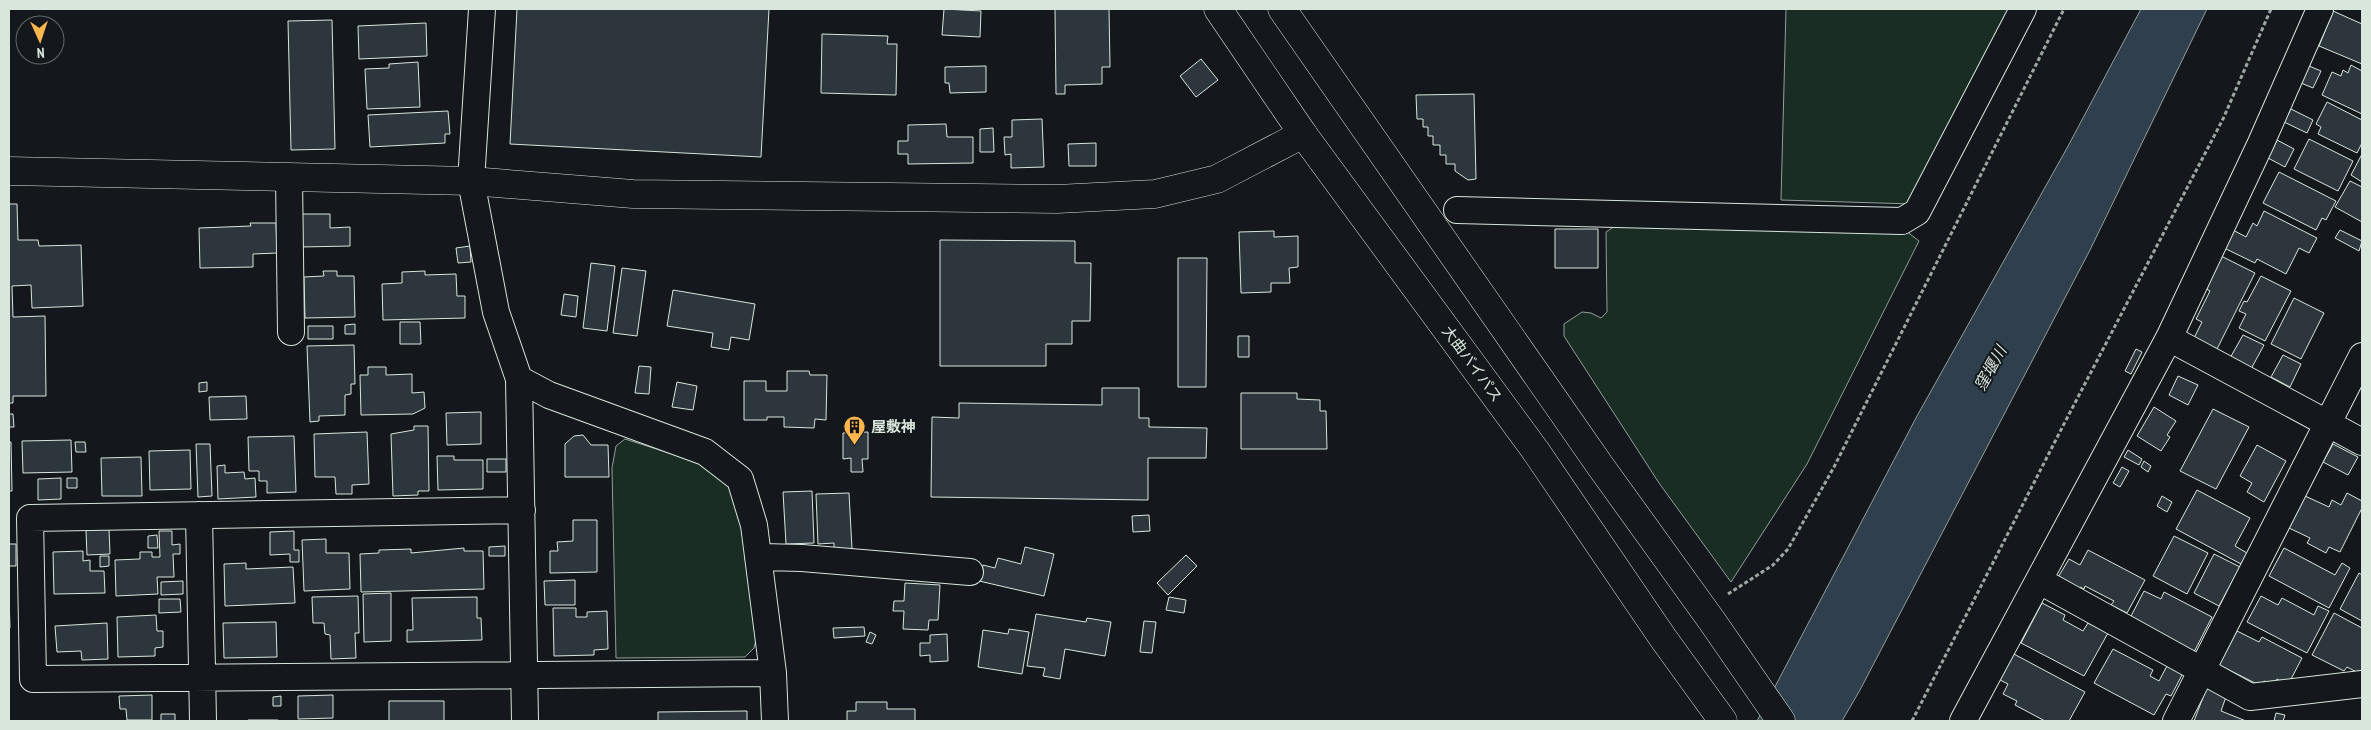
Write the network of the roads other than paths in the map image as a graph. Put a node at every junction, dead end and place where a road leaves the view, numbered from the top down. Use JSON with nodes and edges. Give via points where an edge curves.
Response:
{"nodes":[{"id":1,"x":482,"y":9,"type":"edge"},
{"id":2,"x":1218,"y":9,"type":"edge"},
{"id":3,"x":1282,"y":9,"type":"edge"},
{"id":4,"x":2022,"y":9,"type":"edge"},
{"id":5,"x":2320,"y":9,"type":"edge"},
{"id":6,"x":1303,"y":134,"type":"junction"},
{"id":7,"x":9,"y":171,"type":"edge"},
{"id":8,"x":289,"y":176,"type":"junction"},
{"id":9,"x":471,"y":181,"type":"junction"},
{"id":10,"x":1457,"y":210,"type":"dead end"},
{"id":11,"x":290,"y":332,"type":"dead end"},
{"id":12,"x":2169,"y":338,"type":"junction"},
{"id":13,"x":2362,"y":356,"type":"edge"},
{"id":14,"x":518,"y":379,"type":"junction"},
{"id":15,"x":2326,"y":423,"type":"junction"},
{"id":16,"x":2362,"y":442,"type":"edge"},
{"id":17,"x":522,"y":510,"type":"junction"},
{"id":18,"x":200,"y":515,"type":"junction"},
{"id":19,"x":758,"y":557,"type":"junction"},
{"id":20,"x":970,"y":572,"type":"dead end"},
{"id":21,"x":2040,"y":581,"type":"junction"},
{"id":22,"x":2203,"y":670,"type":"junction"},
{"id":23,"x":773,"y":673,"type":"junction"},
{"id":24,"x":203,"y":677,"type":"junction"},
{"id":25,"x":525,"y":677,"type":"junction"},
{"id":26,"x":2362,"y":684,"type":"edge"},
{"id":27,"x":203,"y":721,"type":"edge"},
{"id":28,"x":525,"y":721,"type":"edge"},
{"id":29,"x":775,"y":721,"type":"edge"},
{"id":30,"x":1723,"y":721,"type":"edge"},
{"id":31,"x":1781,"y":721,"type":"edge"},
{"id":32,"x":1963,"y":721,"type":"edge"},
{"id":33,"x":2176,"y":721,"type":"edge"}],
"edges":[{"from":1,"to":9,"type":"street"},
{"from":2,"to":6,"type":"main road","name":"大曲バイパス"},
{"from":3,"to":31,"type":"main road"},
{"from":4,"to":10,"type":"street","via":[[1917,212],[1902,221]]},
{"from":5,"to":12,"type":"street"},
{"from":6,"to":9,"type":"main road","via":[[1217,179],[1155,194],[1057,199],[633,194]]},
{"from":6,"to":30,"type":"main road","name":"大曲バイパス","via":[[1535,450]]},
{"from":7,"to":8,"type":"main road"},
{"from":8,"to":9,"type":"main road"},
{"from":8,"to":11,"type":"street"},
{"from":9,"to":14,"type":"street","via":[[496,312]]},
{"from":12,"to":15,"type":"street"},
{"from":12,"to":21,"type":"street"},
{"from":13,"to":15,"type":"street"},
{"from":14,"to":17,"type":"street"},
{"from":14,"to":19,"type":"street","via":[[549,395],[705,452],[740,480],[754,525]]},
{"from":15,"to":16,"type":"street"},
{"from":15,"to":22,"type":"street"},
{"from":17,"to":18,"type":"street"},
{"from":17,"to":25,"type":"street"},
{"from":18,"to":24,"type":"street"},
{"from":18,"to":24,"type":"street","via":[[30,518],[32,678]]},
{"from":19,"to":20,"type":"street"},
{"from":19,"to":23,"type":"street"},
{"from":21,"to":22,"type":"street"},
{"from":21,"to":32,"type":"street"},
{"from":22,"to":26,"type":"street","via":[[2250,697]]},
{"from":22,"to":33,"type":"street"},
{"from":23,"to":25,"type":"street"},
{"from":23,"to":29,"type":"street"},
{"from":24,"to":25,"type":"street"},
{"from":24,"to":27,"type":"street"},
{"from":25,"to":28,"type":"street"}]}
